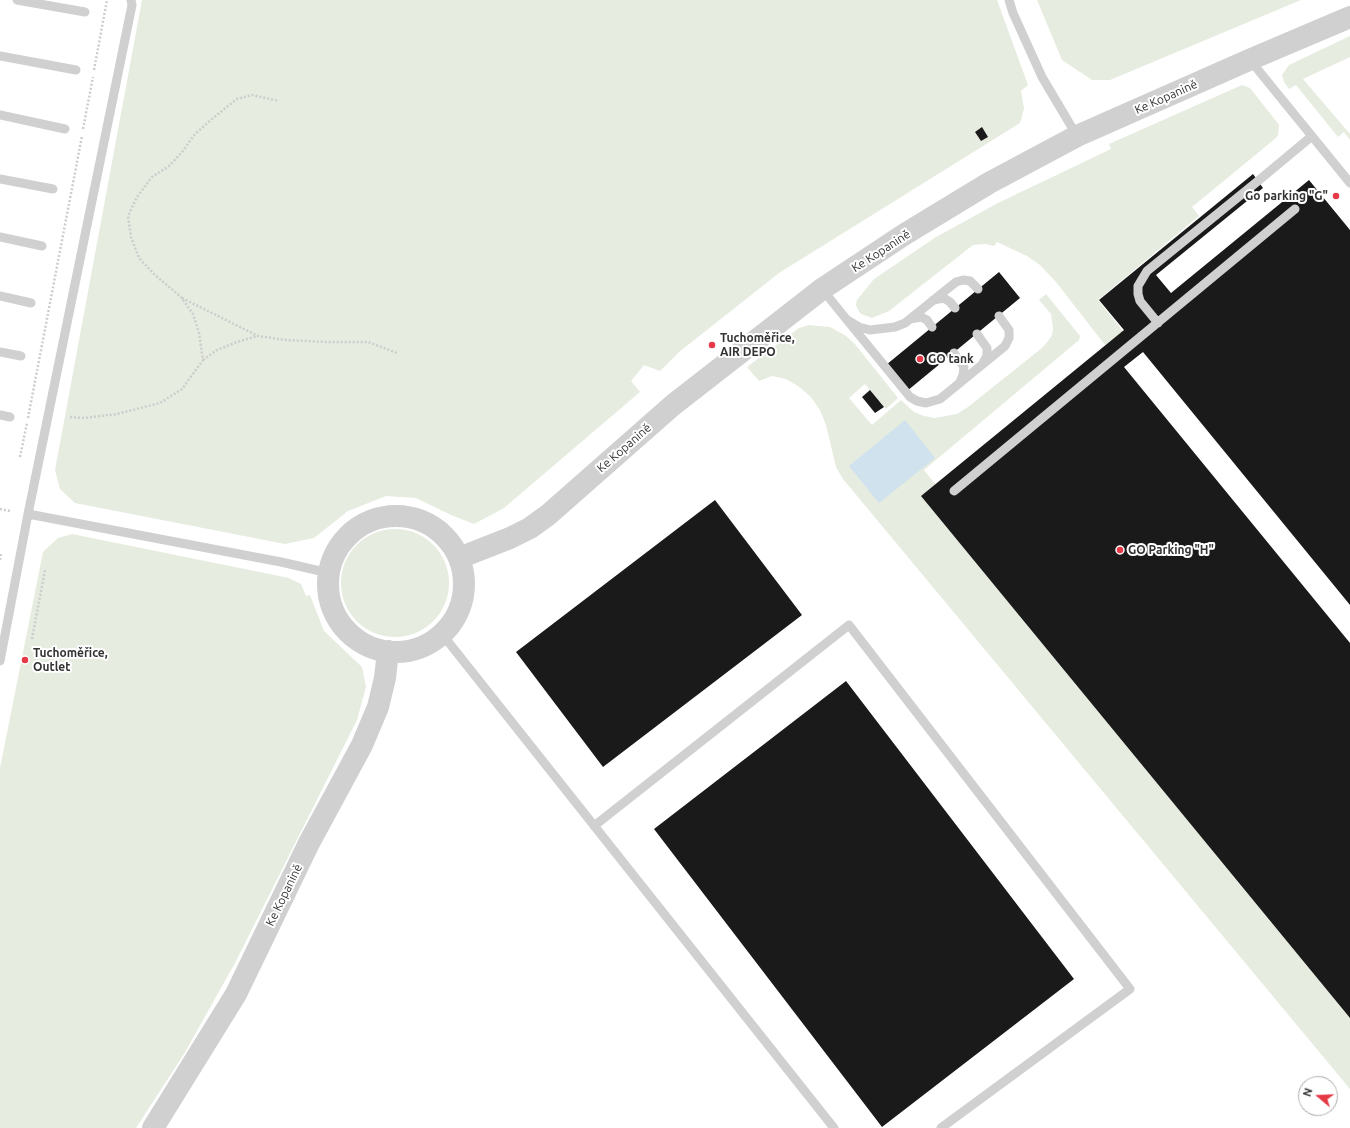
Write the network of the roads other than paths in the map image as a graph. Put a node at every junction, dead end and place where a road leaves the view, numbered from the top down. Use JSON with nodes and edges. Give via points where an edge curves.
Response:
{"nodes":[{"id":1,"x":17,"y":0,"type":"edge"},
{"id":2,"x":132,"y":0,"type":"edge"},
{"id":3,"x":1009,"y":0,"type":"edge"},
{"id":4,"x":85,"y":12,"type":"dead end"},
{"id":5,"x":1350,"y":17,"type":"edge"},
{"id":6,"x":0,"y":56,"type":"edge"},
{"id":7,"x":1249,"y":60,"type":"junction"},
{"id":8,"x":76,"y":70,"type":"dead end"},
{"id":9,"x":0,"y":115,"type":"edge"},
{"id":10,"x":65,"y":129,"type":"dead end"},
{"id":11,"x":1077,"y":136,"type":"junction"},
{"id":12,"x":1312,"y":136,"type":"junction"},
{"id":13,"x":0,"y":179,"type":"edge"},
{"id":14,"x":1350,"y":182,"type":"edge"},
{"id":15,"x":53,"y":189,"type":"dead end"},
{"id":16,"x":1295,"y":209,"type":"dead end"},
{"id":17,"x":0,"y":237,"type":"edge"},
{"id":18,"x":42,"y":246,"type":"dead end"},
{"id":19,"x":822,"y":289,"type":"junction"},
{"id":20,"x":978,"y":289,"type":"dead end"},
{"id":21,"x":0,"y":296,"type":"edge"},
{"id":22,"x":933,"y":300,"type":"junction"},
{"id":23,"x":31,"y":303,"type":"dead end"},
{"id":24,"x":955,"y":308,"type":"dead end"},
{"id":25,"x":999,"y":316,"type":"dead end"},
{"id":26,"x":910,"y":319,"type":"junction"},
{"id":27,"x":847,"y":320,"type":"junction"},
{"id":28,"x":1158,"y":323,"type":"junction"},
{"id":29,"x":932,"y":327,"type":"dead end"},
{"id":30,"x":977,"y":334,"type":"dead end"},
{"id":31,"x":0,"y":352,"type":"edge"},
{"id":32,"x":954,"y":353,"type":"dead end"},
{"id":33,"x":21,"y":356,"type":"dead end"},
{"id":34,"x":983,"y":365,"type":"junction"},
{"id":35,"x":959,"y":383,"type":"junction"},
{"id":36,"x":0,"y":415,"type":"edge"},
{"id":37,"x":10,"y":417,"type":"dead end"},
{"id":38,"x":954,"y":491,"type":"dead end"},
{"id":39,"x":28,"y":514,"type":"junction"},
{"id":40,"x":459,"y":558,"type":"junction"},
{"id":41,"x":329,"y":573,"type":"junction"},
{"id":42,"x":442,"y":634,"type":"junction"},
{"id":43,"x":388,"y":651,"type":"junction"},
{"id":44,"x":0,"y":661,"type":"edge"},
{"id":45,"x":594,"y":826,"type":"junction"},
{"id":46,"x":153,"y":1128,"type":"edge"},
{"id":47,"x":834,"y":1128,"type":"edge"},
{"id":48,"x":941,"y":1128,"type":"edge"}],
"edges":[{"from":1,"to":4,"type":"lane"},
{"from":2,"to":39,"type":"lane"},
{"from":3,"to":11,"type":"lane","via":[[1042,77]]},
{"from":5,"to":7,"type":"street","name":"Ke Kopanině"},
{"from":6,"to":8,"type":"lane"},
{"from":7,"to":11,"type":"street","name":"Ke Kopanině"},
{"from":7,"to":12,"type":"lane"},
{"from":9,"to":10,"type":"lane"},
{"from":11,"to":19,"type":"street","name":"Ke Kopanině","via":[[989,183]]},
{"from":12,"to":14,"type":"lane"},
{"from":12,"to":28,"type":"lane","via":[[1146,271],[1138,286],[1138,294],[1140,301]]},
{"from":13,"to":15,"type":"lane"},
{"from":16,"to":28,"type":"lane"},
{"from":17,"to":18,"type":"lane"},
{"from":19,"to":27,"type":"lane"},
{"from":19,"to":40,"type":"street","name":"Ke Kopanině","via":[[673,405],[530,528]]},
{"from":20,"to":22,"type":"lane","via":[[970,281],[963,280]]},
{"from":21,"to":23,"type":"lane"},
{"from":22,"to":24,"type":"lane","via":[[944,298]]},
{"from":22,"to":26,"type":"lane"},
{"from":25,"to":34,"type":"lane","via":[[1009,330],[1008,342]]},
{"from":26,"to":27,"type":"lane","via":[[895,327],[870,330]]},
{"from":26,"to":29,"type":"lane","via":[[921,317]]},
{"from":27,"to":35,"type":"lane","via":[[910,397],[917,401],[926,403],[940,399]]},
{"from":28,"to":38,"type":"lane"},
{"from":30,"to":34,"type":"lane","via":[[987,348]]},
{"from":31,"to":33,"type":"lane"},
{"from":32,"to":35,"type":"lane","via":[[964,367]]},
{"from":34,"to":35,"type":"lane"},
{"from":36,"to":37,"type":"lane"},
{"from":39,"to":41,"type":"lane"},
{"from":39,"to":44,"type":"lane"},
{"from":40,"to":41,"type":"street","via":[[446,537],[436,529],[414,518],[389,516],[354,530],[338,549]]},
{"from":40,"to":42,"type":"street","via":[[464,582],[461,604],[454,619]]},
{"from":41,"to":43,"type":"street","via":[[331,601],[342,625],[363,643],[375,649]]},
{"from":42,"to":43,"type":"street","via":[[412,650]]},
{"from":42,"to":45,"type":"lane"},
{"from":43,"to":46,"type":"street","name":"Ke Kopanině","via":[[378,707],[362,745],[309,843],[236,994]]},
{"from":45,"to":47,"type":"lane"},
{"from":45,"to":48,"type":"lane","via":[[849,626],[1130,989]]}]}
